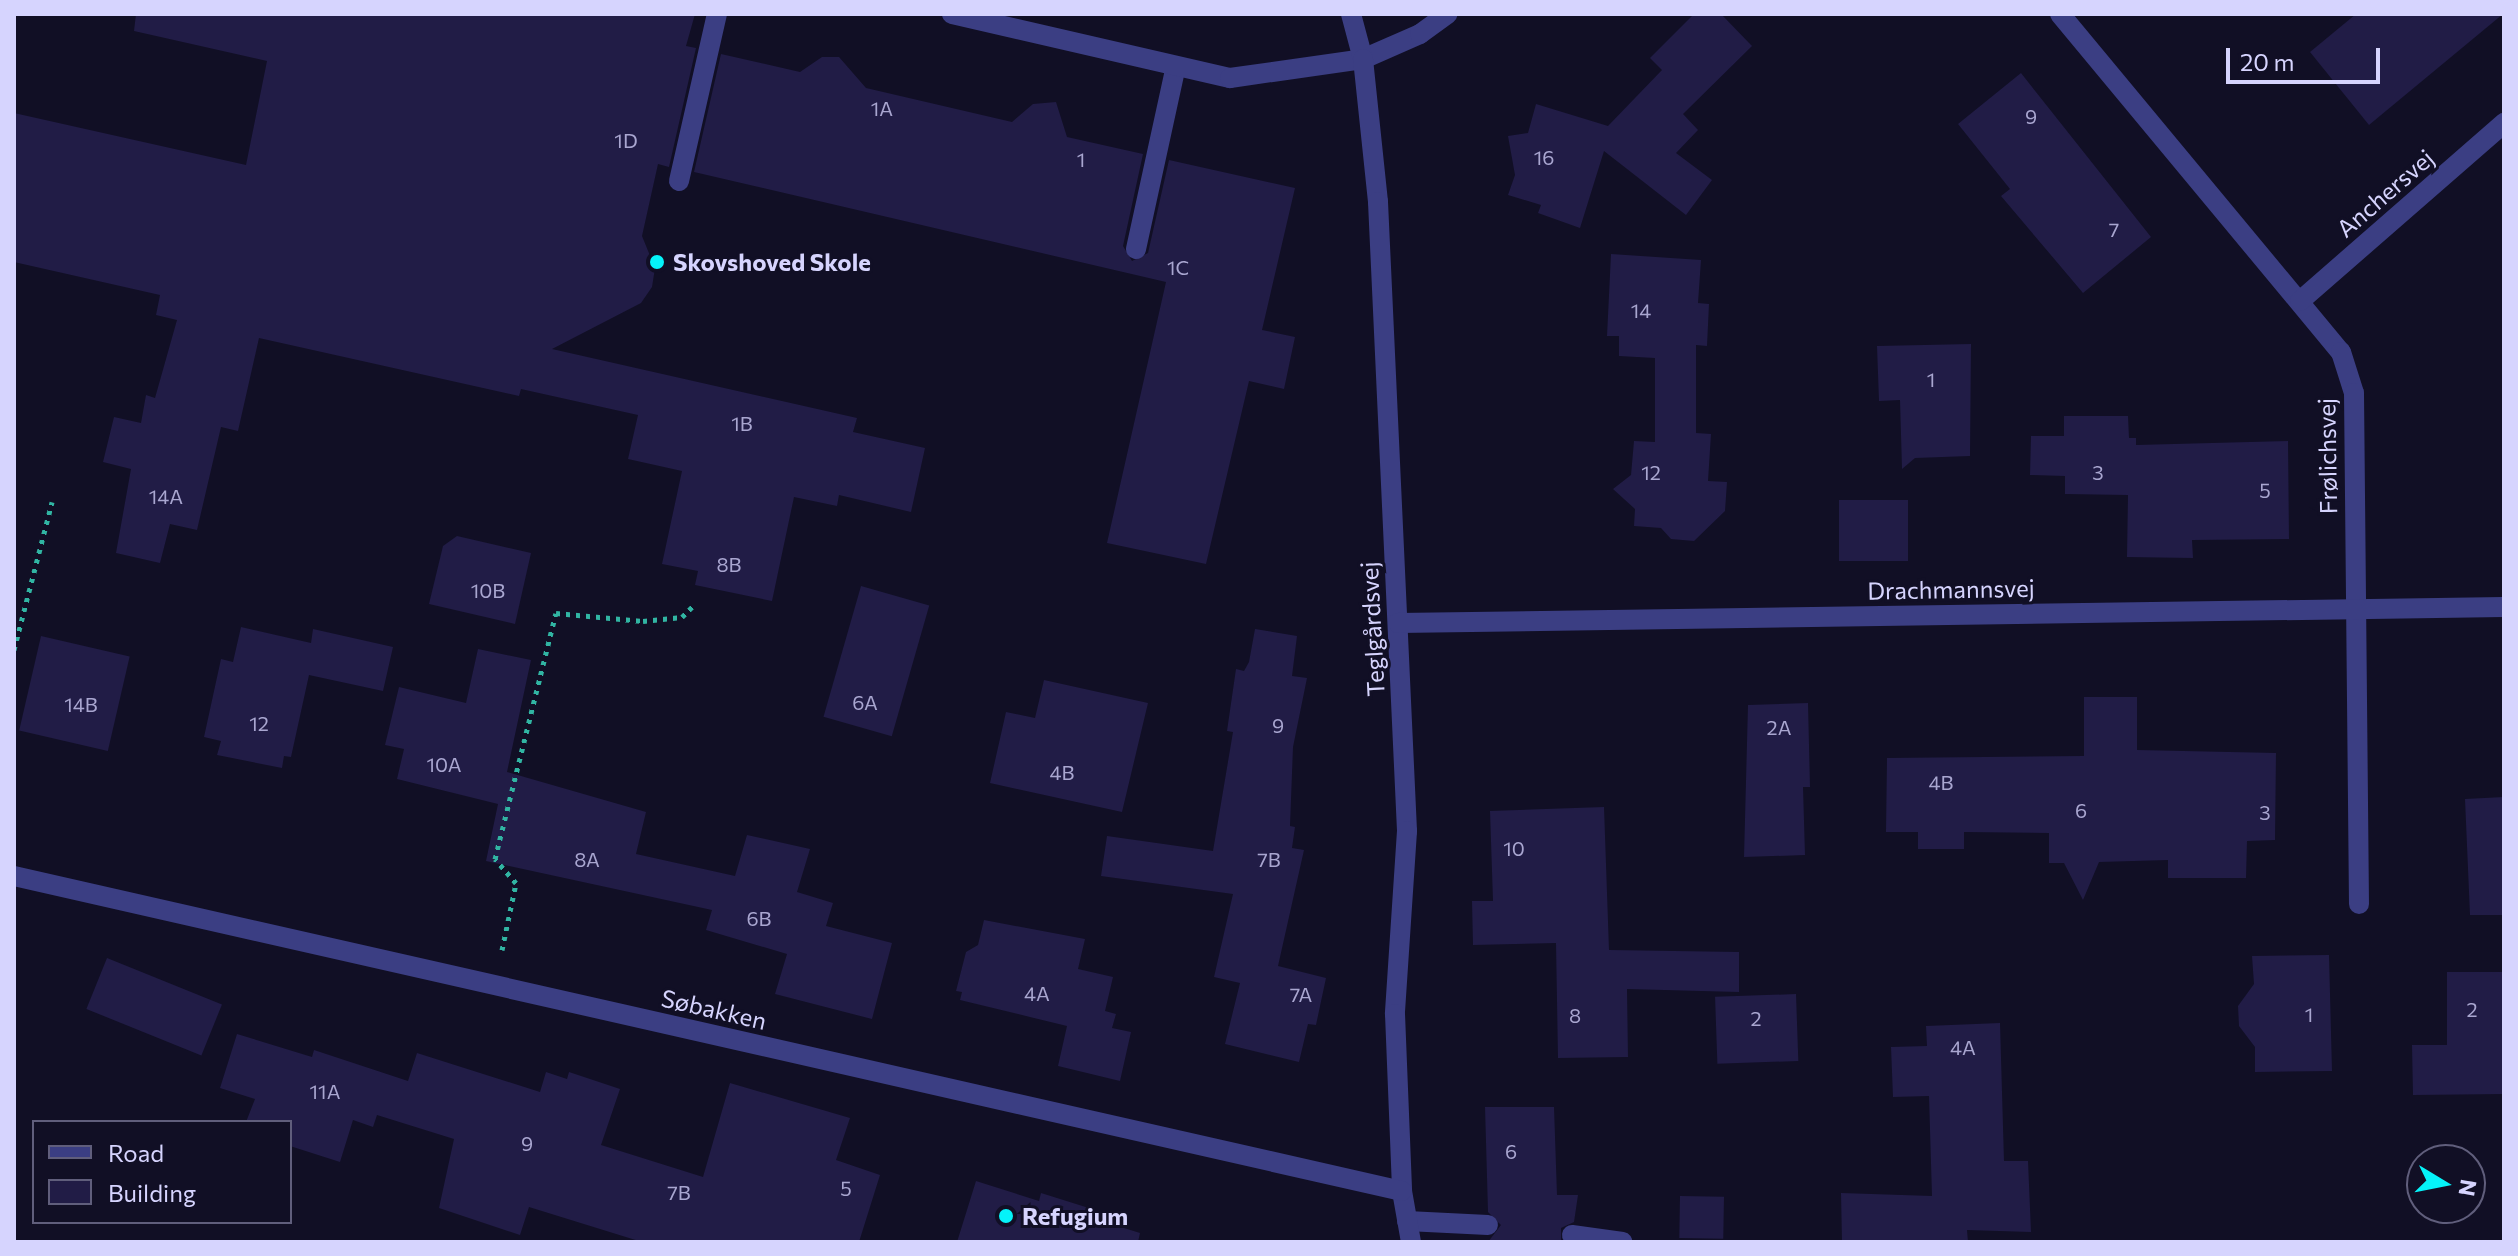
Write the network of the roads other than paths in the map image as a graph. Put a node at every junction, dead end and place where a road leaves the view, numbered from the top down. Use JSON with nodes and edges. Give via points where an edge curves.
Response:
{"nodes":[{"id":1,"x":717,"y":14,"type":"edge"},
{"id":2,"x":952,"y":14,"type":"edge"},
{"id":3,"x":1351,"y":14,"type":"edge"},
{"id":4,"x":1448,"y":14,"type":"edge"},
{"id":5,"x":2060,"y":14,"type":"edge"},
{"id":6,"x":1363,"y":59,"type":"junction"},
{"id":7,"x":1176,"y":66,"type":"junction"},
{"id":8,"x":2504,"y":123,"type":"edge"},
{"id":9,"x":679,"y":181,"type":"dead end"},
{"id":10,"x":1136,"y":249,"type":"dead end"},
{"id":11,"x":2300,"y":301,"type":"junction"},
{"id":12,"x":2504,"y":607,"type":"edge"},
{"id":13,"x":2355,"y":609,"type":"junction"},
{"id":14,"x":1398,"y":623,"type":"junction"},
{"id":15,"x":14,"y":876,"type":"edge"},
{"id":16,"x":2359,"y":904,"type":"dead end"},
{"id":17,"x":1402,"y":1191,"type":"junction"},
{"id":18,"x":1488,"y":1225,"type":"dead end"},
{"id":19,"x":1409,"y":1232,"type":"edge"},
{"id":20,"x":1572,"y":1235,"type":"dead end"},
{"id":21,"x":1623,"y":1242,"type":"edge"}],
"edges":[{"from":1,"to":9,"type":"street"},
{"from":2,"to":7,"type":"street"},
{"from":3,"to":6,"type":"street","name":"Teglgårdsvej"},
{"from":4,"to":6,"type":"street","via":[[1420,34]]},
{"from":5,"to":11,"type":"street","name":"Frølichsvej"},
{"from":6,"to":7,"type":"street","via":[[1230,78]]},
{"from":6,"to":14,"type":"street","name":"Teglgårdsvej","via":[[1378,202]]},
{"from":7,"to":10,"type":"street"},
{"from":8,"to":11,"type":"street","name":"Anchersvej"},
{"from":11,"to":13,"type":"street","name":"Frølichsvej","via":[[2341,352],[2354,393]]},
{"from":12,"to":13,"type":"street","name":"Drachmannsvej"},
{"from":13,"to":14,"type":"street","name":"Drachmannsvej"},
{"from":13,"to":16,"type":"street","name":"Frølichsvej"},
{"from":14,"to":17,"type":"street","name":"Teglgårdsvej","via":[[1407,831],[1395,1014]]},
{"from":15,"to":17,"type":"street","name":"Søbakken"},
{"from":17,"to":19,"type":"street","name":"Teglgårdsvej"},
{"from":18,"to":19,"type":"street"},
{"from":20,"to":21,"type":"street"}]}
